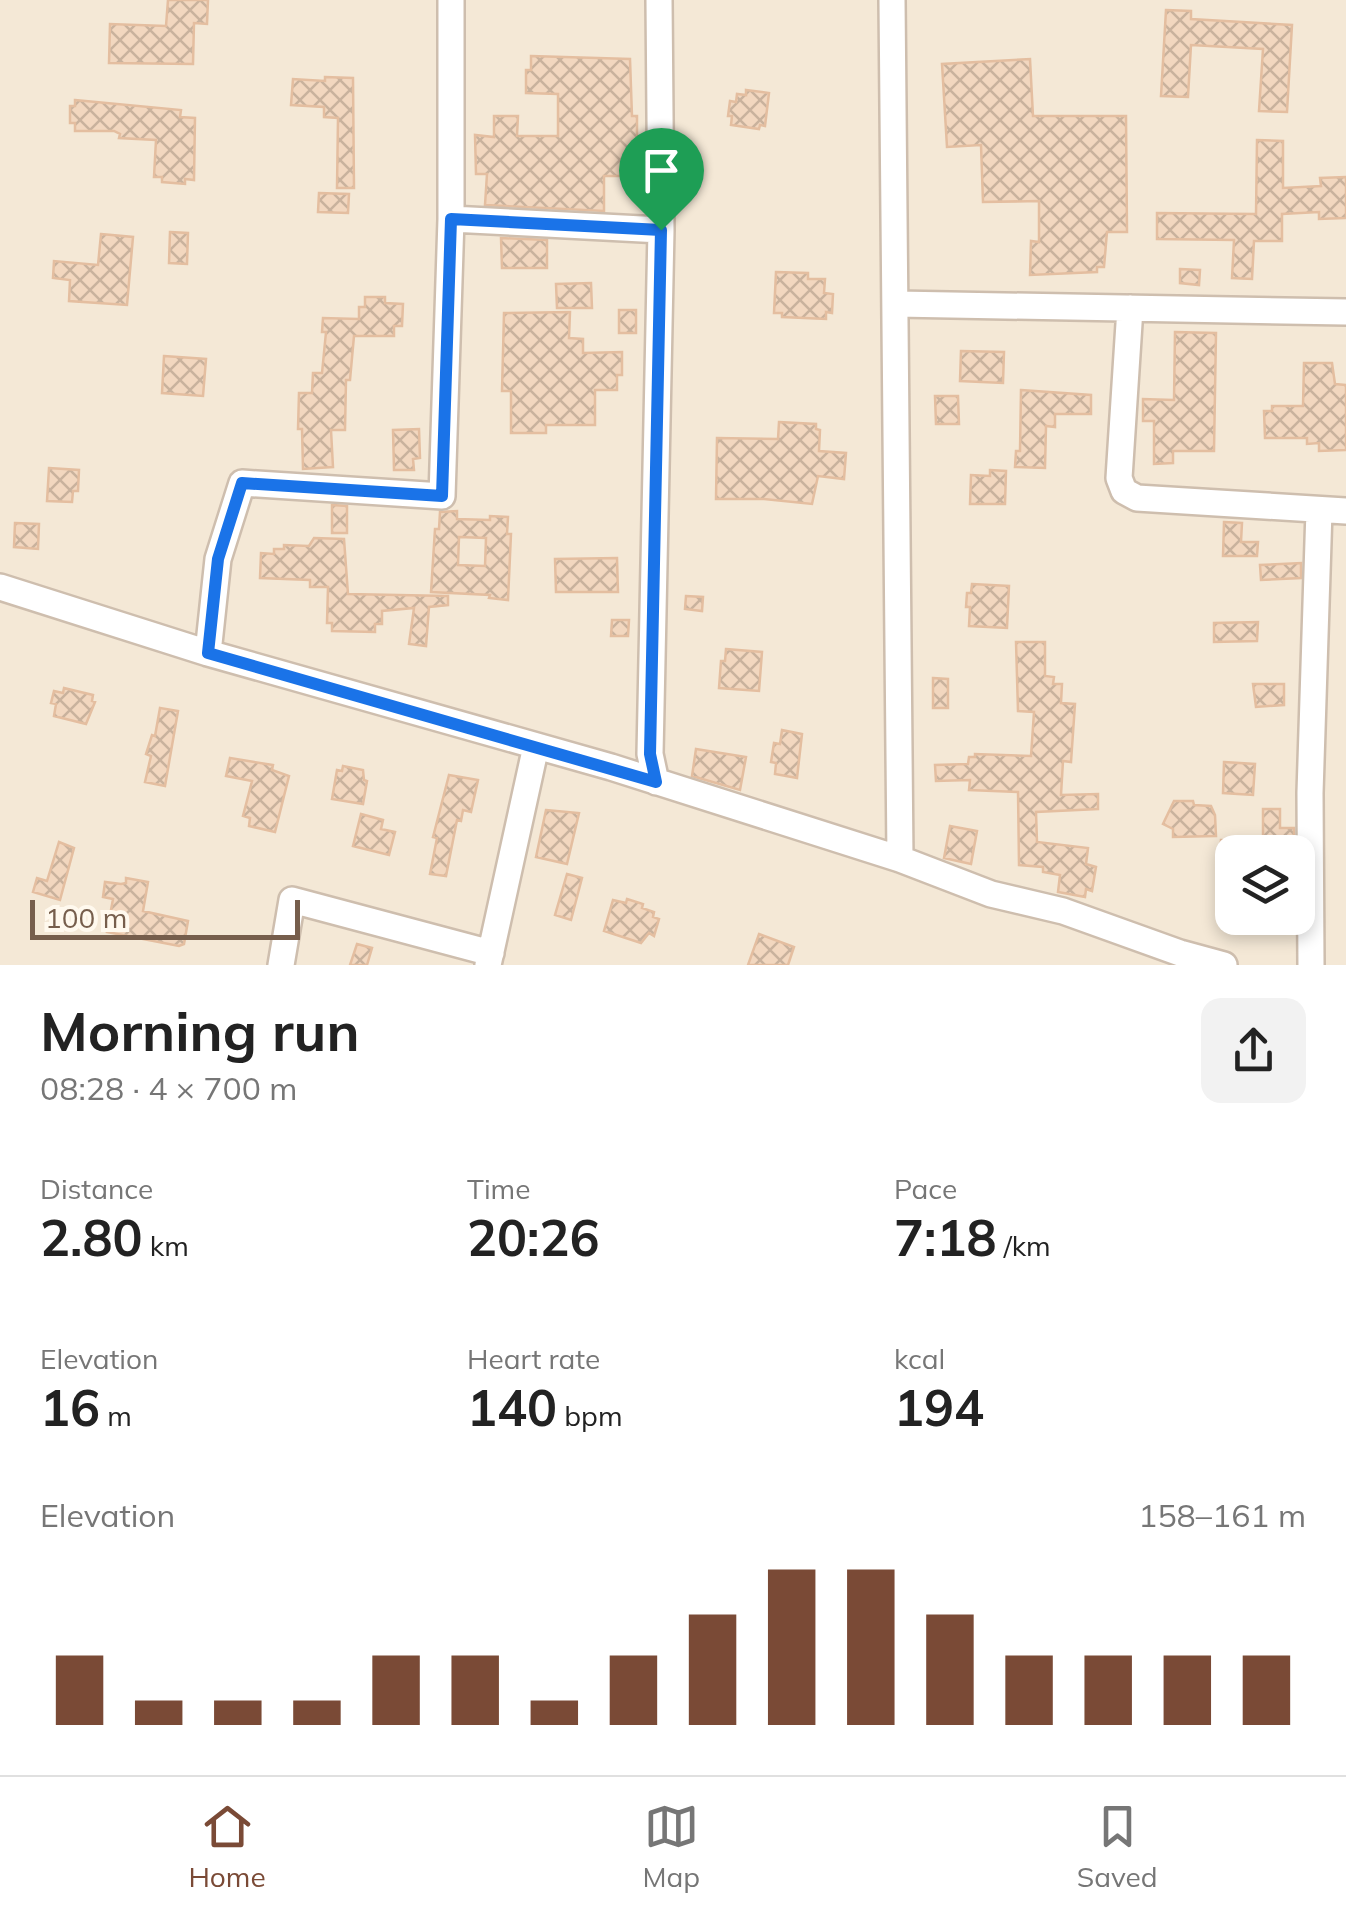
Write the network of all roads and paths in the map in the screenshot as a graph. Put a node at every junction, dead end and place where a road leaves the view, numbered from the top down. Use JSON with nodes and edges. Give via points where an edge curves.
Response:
{"nodes":[{"id":1,"x":451,"y":0,"type":"edge"},
{"id":2,"x":660,"y":0,"type":"edge"},
{"id":3,"x":892,"y":0,"type":"edge"},
{"id":4,"x":451,"y":219,"type":"junction"},
{"id":5,"x":661,"y":230,"type":"junction"},
{"id":6,"x":897,"y":304,"type":"junction"},
{"id":7,"x":1130,"y":308,"type":"junction"},
{"id":8,"x":1346,"y":312,"type":"edge"},
{"id":9,"x":1318,"y":510,"type":"junction"},
{"id":10,"x":1346,"y":511,"type":"edge"},
{"id":11,"x":0,"y":587,"type":"edge"},
{"id":12,"x":208,"y":653,"type":"junction"},
{"id":13,"x":536,"y":746,"type":"junction"},
{"id":14,"x":656,"y":782,"type":"junction"},
{"id":15,"x":900,"y":859,"type":"junction"},
{"id":16,"x":490,"y":959,"type":"edge"},
{"id":17,"x":282,"y":965,"type":"edge"},
{"id":18,"x":1224,"y":965,"type":"edge"},
{"id":19,"x":1312,"y":965,"type":"edge"}],
"edges":[{"from":1,"to":4,"type":"street"},
{"from":2,"to":5,"type":"street"},
{"from":3,"to":6,"type":"street"},
{"from":4,"to":5,"type":"street"},
{"from":4,"to":12,"type":"street","via":[[442,496],[242,483],[218,559]]},
{"from":5,"to":14,"type":"street","via":[[650,754]]},
{"from":6,"to":7,"type":"street"},
{"from":6,"to":15,"type":"street"},
{"from":7,"to":8,"type":"street"},
{"from":7,"to":9,"type":"street","via":[[1119,478],[1124,491],[1137,498]]},
{"from":9,"to":10,"type":"street"},
{"from":9,"to":19,"type":"street"},
{"from":11,"to":12,"type":"street"},
{"from":12,"to":13,"type":"street"},
{"from":13,"to":14,"type":"street"},
{"from":13,"to":16,"type":"street"},
{"from":14,"to":15,"type":"street"},
{"from":15,"to":18,"type":"street"},
{"from":16,"to":17,"type":"street","via":[[292,900]]}]}
